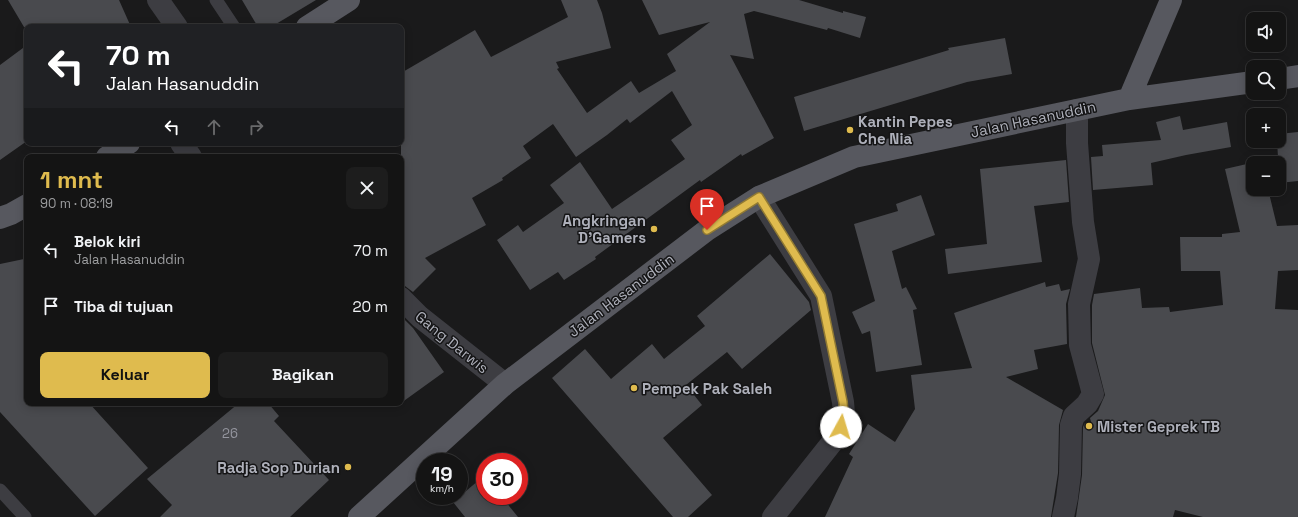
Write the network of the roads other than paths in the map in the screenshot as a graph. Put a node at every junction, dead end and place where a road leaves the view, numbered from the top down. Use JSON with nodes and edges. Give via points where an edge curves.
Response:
{"nodes":[{"id":1,"x":158,"y":0,"type":"edge"},
{"id":2,"x":216,"y":0,"type":"edge"},
{"id":3,"x":348,"y":0,"type":"edge"},
{"id":4,"x":1171,"y":0,"type":"edge"},
{"id":5,"x":175,"y":24,"type":"edge"},
{"id":6,"x":232,"y":24,"type":"edge"},
{"id":7,"x":312,"y":24,"type":"edge"},
{"id":8,"x":1298,"y":76,"type":"edge"},
{"id":9,"x":1286,"y":78,"type":"edge"},
{"id":10,"x":1246,"y":83,"type":"edge"},
{"id":11,"x":1129,"y":99,"type":"junction"},
{"id":12,"x":1077,"y":110,"type":"junction"},
{"id":13,"x":124,"y":146,"type":"edge"},
{"id":14,"x":112,"y":154,"type":"edge"},
{"id":15,"x":759,"y":197,"type":"junction"},
{"id":16,"x":24,"y":207,"type":"edge"},
{"id":17,"x":0,"y":218,"type":"edge"},
{"id":18,"x":404,"y":301,"type":"edge"},
{"id":19,"x":505,"y":384,"type":"junction"},
{"id":20,"x":0,"y":490,"type":"edge"},
{"id":21,"x":25,"y":517,"type":"edge"},
{"id":22,"x":359,"y":517,"type":"edge"},
{"id":23,"x":773,"y":517,"type":"edge"},
{"id":24,"x":1063,"y":517,"type":"edge"}],
"edges":[{"from":1,"to":5,"type":"street"},
{"from":2,"to":6,"type":"lane"},
{"from":3,"to":7,"type":"main road"},
{"from":4,"to":11,"type":"main road"},
{"from":8,"to":9,"type":"main road"},
{"from":10,"to":11,"type":"main road","name":"Jalan Hasanuddin"},
{"from":11,"to":12,"type":"main road","name":"Jalan Hasanuddin"},
{"from":12,"to":15,"type":"main road","name":"Jalan Hasanuddin","via":[[854,157]]},
{"from":12,"to":24,"type":"street","via":[[1082,214],[1089,259],[1079,304],[1080,345],[1093,394],[1074,416],[1071,425],[1070,474]]},
{"from":13,"to":14,"type":"main road"},
{"from":15,"to":19,"type":"main road","name":"Jalan Hasanuddin","via":[[707,230]]},
{"from":15,"to":23,"type":"street","via":[[821,296],[844,414],[834,440]]},
{"from":16,"to":17,"type":"main road"},
{"from":18,"to":19,"type":"street","name":"Gang Darwis"},
{"from":19,"to":22,"type":"main road","name":"Jalan Hasanuddin"},
{"from":20,"to":21,"type":"lane"}]}
